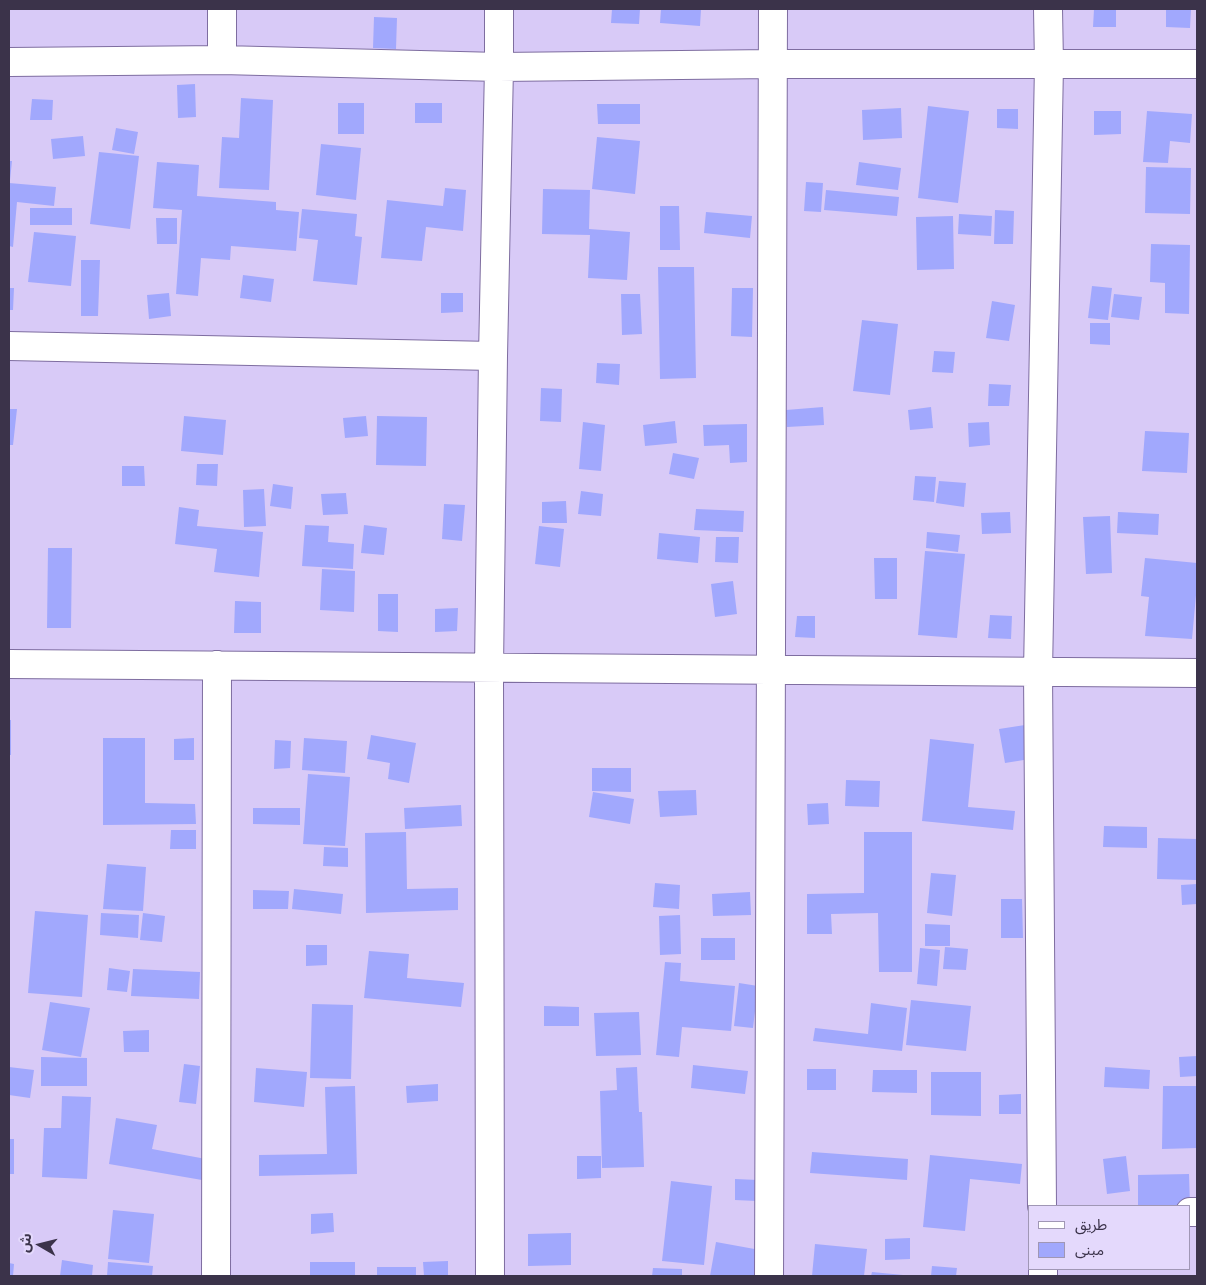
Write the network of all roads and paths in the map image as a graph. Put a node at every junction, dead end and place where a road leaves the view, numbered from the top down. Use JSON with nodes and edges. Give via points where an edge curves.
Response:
{"nodes":[{"id":1,"x":222,"y":9,"type":"edge"},
{"id":2,"x":499,"y":9,"type":"edge"},
{"id":3,"x":773,"y":9,"type":"edge"},
{"id":4,"x":1048,"y":9,"type":"edge"},
{"id":5,"x":222,"y":60,"type":"junction"},
{"id":6,"x":9,"y":62,"type":"edge"},
{"id":7,"x":772,"y":64,"type":"junction"},
{"id":8,"x":1049,"y":64,"type":"junction"},
{"id":9,"x":1197,"y":64,"type":"edge"},
{"id":10,"x":500,"y":67,"type":"junction"},
{"id":11,"x":9,"y":346,"type":"edge"},
{"id":12,"x":493,"y":356,"type":"junction"},
{"id":13,"x":9,"y":664,"type":"edge"},
{"id":14,"x":217,"y":665,"type":"junction"},
{"id":15,"x":489,"y":668,"type":"junction"},
{"id":16,"x":770,"y":670,"type":"junction"},
{"id":17,"x":1038,"y":672,"type":"junction"},
{"id":18,"x":1197,"y":673,"type":"edge"},
{"id":19,"x":1042,"y":1205,"type":"edge"},
{"id":20,"x":216,"y":1276,"type":"edge"},
{"id":21,"x":490,"y":1276,"type":"edge"},
{"id":22,"x":769,"y":1276,"type":"edge"}],
"edges":[{"from":1,"to":5,"type":"street"},
{"from":2,"to":10,"type":"street"},
{"from":3,"to":7,"type":"street"},
{"from":4,"to":8,"type":"street"},
{"from":5,"to":6,"type":"street"},
{"from":5,"to":10,"type":"street"},
{"from":7,"to":8,"type":"street"},
{"from":7,"to":10,"type":"street"},
{"from":7,"to":16,"type":"street"},
{"from":8,"to":9,"type":"street"},
{"from":8,"to":17,"type":"street"},
{"from":10,"to":12,"type":"street"},
{"from":11,"to":12,"type":"street"},
{"from":12,"to":15,"type":"street"},
{"from":13,"to":14,"type":"street"},
{"from":14,"to":15,"type":"street"},
{"from":14,"to":20,"type":"street"},
{"from":15,"to":16,"type":"street"},
{"from":15,"to":21,"type":"street"},
{"from":16,"to":17,"type":"street"},
{"from":16,"to":22,"type":"street"},
{"from":17,"to":18,"type":"street"},
{"from":17,"to":19,"type":"street"}]}
